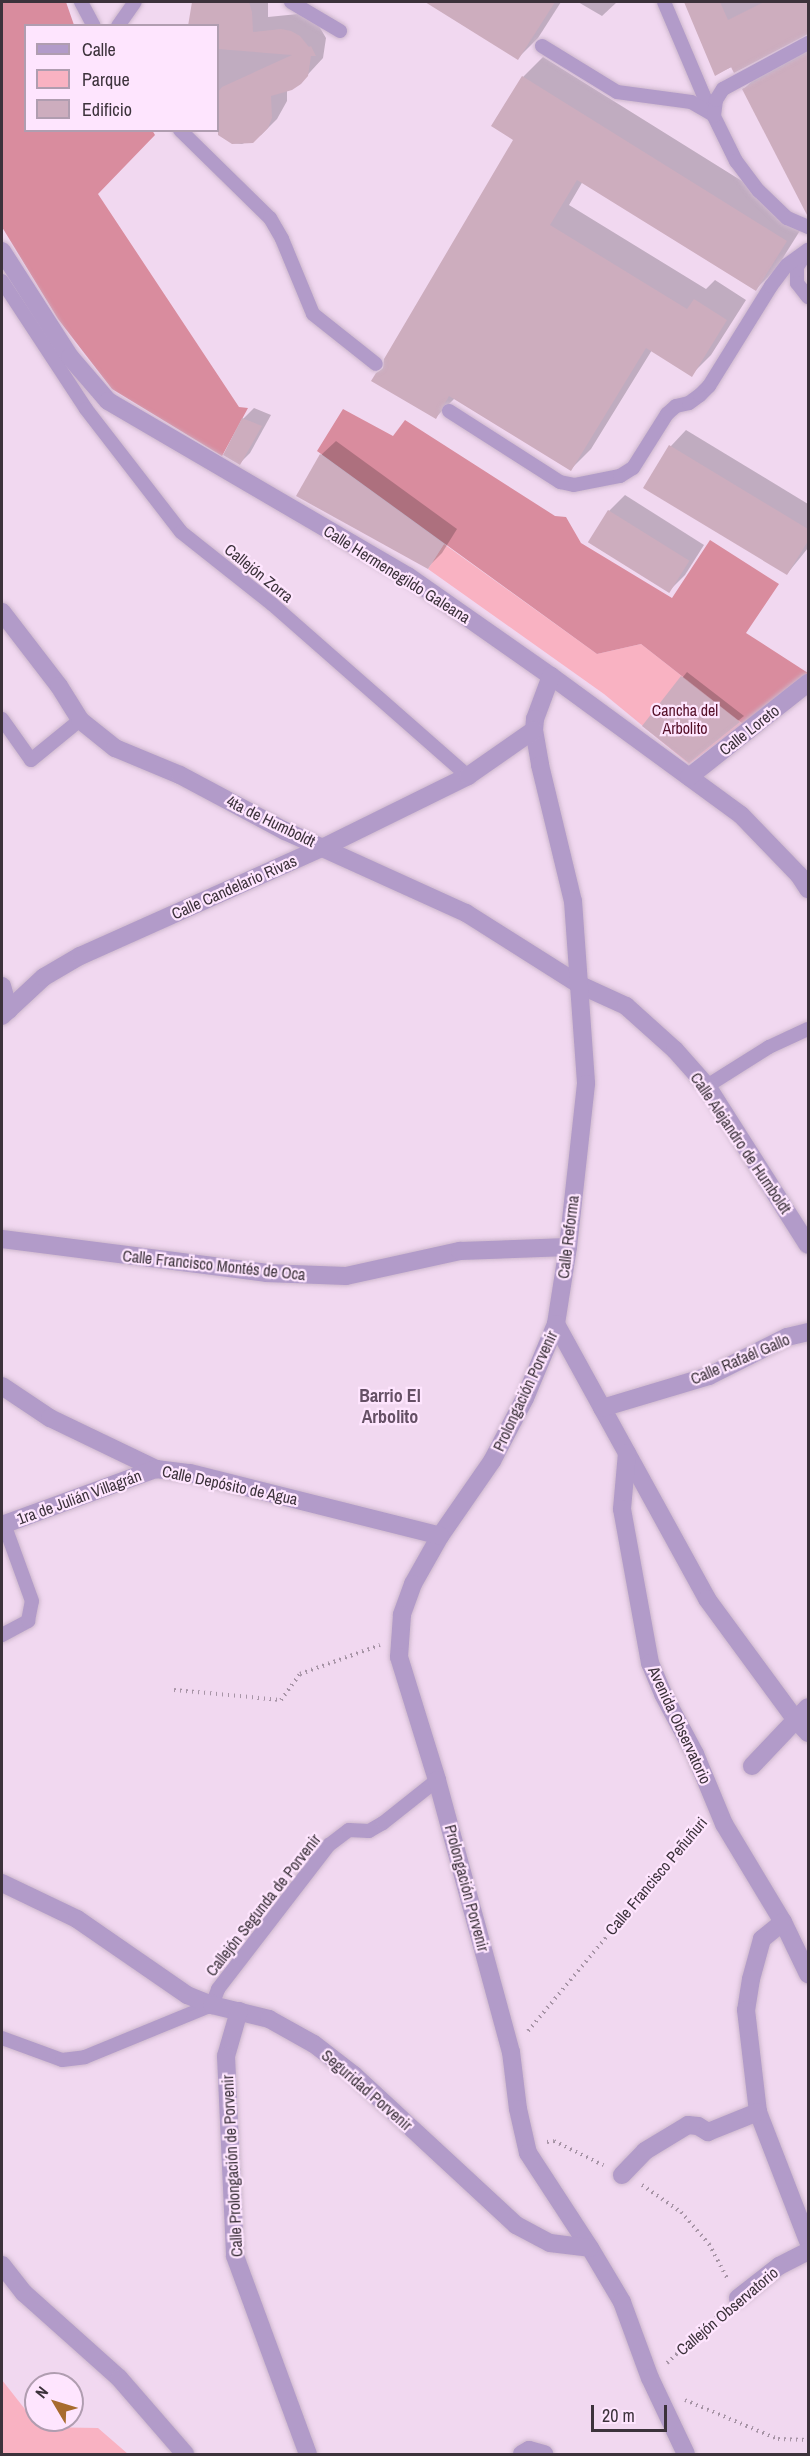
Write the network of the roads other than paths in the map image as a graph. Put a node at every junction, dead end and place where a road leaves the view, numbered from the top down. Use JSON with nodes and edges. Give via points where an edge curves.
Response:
{"nodes":[{"id":1,"x":81,"y":2,"type":"edge"},
{"id":2,"x":135,"y":2,"type":"edge"},
{"id":3,"x":291,"y":2,"type":"edge"},
{"id":4,"x":664,"y":2,"type":"edge"},
{"id":5,"x":93,"y":24,"type":"edge"},
{"id":6,"x":119,"y":24,"type":"edge"},
{"id":7,"x":340,"y":31,"type":"dead end"},
{"id":8,"x":808,"y":43,"type":"edge"},
{"id":9,"x":542,"y":46,"type":"dead end"},
{"id":10,"x":714,"y":116,"type":"junction"},
{"id":11,"x":182,"y":132,"type":"edge"},
{"id":12,"x":808,"y":227,"type":"edge"},
{"id":13,"x":2,"y":250,"type":"edge"},
{"id":14,"x":808,"y":250,"type":"edge"},
{"id":15,"x":2,"y":281,"type":"edge"},
{"id":16,"x":808,"y":297,"type":"edge"},
{"id":17,"x":65,"y":363,"type":"junction"},
{"id":18,"x":376,"y":364,"type":"dead end"},
{"id":19,"x":449,"y":411,"type":"dead end"},
{"id":20,"x":2,"y":612,"type":"edge"},
{"id":21,"x":551,"y":676,"type":"junction"},
{"id":22,"x":808,"y":683,"type":"edge"},
{"id":23,"x":2,"y":719,"type":"edge"},
{"id":24,"x":80,"y":720,"type":"junction"},
{"id":25,"x":534,"y":730,"type":"junction"},
{"id":26,"x":468,"y":776,"type":"junction"},
{"id":27,"x":689,"y":777,"type":"junction"},
{"id":28,"x":324,"y":846,"type":"junction"},
{"id":29,"x":808,"y":890,"type":"edge"},
{"id":30,"x":580,"y":985,"type":"junction"},
{"id":31,"x":2,"y":986,"type":"edge"},
{"id":32,"x":5,"y":1013,"type":"edge"},
{"id":33,"x":808,"y":1029,"type":"edge"},
{"id":34,"x":706,"y":1086,"type":"junction"},
{"id":35,"x":2,"y":1239,"type":"edge"},
{"id":36,"x":808,"y":1245,"type":"edge"},
{"id":37,"x":568,"y":1247,"type":"junction"},
{"id":38,"x":556,"y":1324,"type":"junction"},
{"id":39,"x":808,"y":1332,"type":"edge"},
{"id":40,"x":2,"y":1386,"type":"edge"},
{"id":41,"x":602,"y":1408,"type":"junction"},
{"id":42,"x":627,"y":1453,"type":"junction"},
{"id":43,"x":156,"y":1469,"type":"junction"},
{"id":44,"x":3,"y":1524,"type":"edge"},
{"id":45,"x":440,"y":1536,"type":"junction"},
{"id":46,"x":2,"y":1635,"type":"edge"},
{"id":47,"x":804,"y":1720,"type":"edge"},
{"id":48,"x":752,"y":1766,"type":"dead end"},
{"id":49,"x":437,"y":1780,"type":"junction"},
{"id":50,"x":2,"y":1883,"type":"edge"},
{"id":51,"x":783,"y":1922,"type":"junction"},
{"id":52,"x":808,"y":1974,"type":"edge"},
{"id":53,"x":212,"y":2005,"type":"junction"},
{"id":54,"x":239,"y":2011,"type":"junction"},
{"id":55,"x":2,"y":2038,"type":"edge"},
{"id":56,"x":758,"y":2112,"type":"junction"},
{"id":57,"x":622,"y":2175,"type":"road end"},
{"id":58,"x":808,"y":2241,"type":"edge"},
{"id":59,"x":590,"y":2248,"type":"junction"},
{"id":60,"x":808,"y":2251,"type":"edge"},
{"id":61,"x":2,"y":2265,"type":"edge"},
{"id":62,"x":738,"y":2298,"type":"road end"},
{"id":63,"x":185,"y":2454,"type":"edge"},
{"id":64,"x":308,"y":2454,"type":"edge"},
{"id":65,"x":522,"y":2454,"type":"edge"},
{"id":66,"x":544,"y":2454,"type":"edge"},
{"id":67,"x":686,"y":2454,"type":"edge"}],
"edges":[{"from":1,"to":5,"type":"lane"},
{"from":2,"to":6,"type":"lane"},
{"from":3,"to":7,"type":"lane"},
{"from":4,"to":10,"type":"lane"},
{"from":8,"to":10,"type":"lane","via":[[723,89],[716,100]]},
{"from":9,"to":10,"type":"lane","via":[[617,92],[691,102]]},
{"from":10,"to":12,"type":"lane","via":[[736,160],[759,191],[788,218]]},
{"from":11,"to":18,"type":"lane","via":[[270,218],[313,314]]},
{"from":13,"to":17,"type":"street","name":"Calle Hermenegildo Galeana"},
{"from":14,"to":16,"type":"lane","via":[[797,267],[797,283]]},
{"from":14,"to":19,"type":"lane","via":[[787,265],[771,286],[709,386],[689,403],[676,406],[667,414],[633,468],[620,476],[574,485],[560,482]]},
{"from":15,"to":17,"type":"lane","name":"Callejón Zorra"},
{"from":17,"to":21,"type":"street","name":"Calle Hermenegildo Galeana","via":[[108,401],[408,576]]},
{"from":17,"to":26,"type":"lane","name":"Callejón Zorra","via":[[86,409],[181,532],[272,604]]},
{"from":20,"to":24,"type":"street","name":"4ta de Humboldt"},
{"from":21,"to":25,"type":"street","name":"Calle Reforma"},
{"from":21,"to":27,"type":"street","name":"Calle Hermenegildo Galeana"},
{"from":22,"to":27,"type":"street","name":"Calle Loreto"},
{"from":23,"to":24,"type":"lane","via":[[31,760]]},
{"from":24,"to":28,"type":"street","name":"4ta de Humboldt","via":[[115,748],[180,775],[285,831]]},
{"from":25,"to":26,"type":"street","name":"Calle Candelario Rivas"},
{"from":25,"to":30,"type":"street","name":"Calle Reforma","via":[[573,901]]},
{"from":26,"to":28,"type":"street","name":"Calle Candelario Rivas"},
{"from":27,"to":29,"type":"street","name":"Calle Hermenegildo Galeana","via":[[741,815],[799,875]]},
{"from":28,"to":30,"type":"street","name":"4ta de Humboldt","via":[[466,913]]},
{"from":28,"to":32,"type":"street","name":"Calle Candelario Rivas","via":[[80,956],[44,977]]},
{"from":30,"to":34,"type":"street","name":"Calle Alejandro de Humboldt","via":[[626,1006],[675,1050]]},
{"from":30,"to":37,"type":"street","name":"Calle Reforma","via":[[586,1084]]},
{"from":31,"to":32,"type":"street"},
{"from":33,"to":34,"type":"lane","via":[[769,1047]]},
{"from":34,"to":36,"type":"street","name":"Calle Alejandro de Humboldt"},
{"from":35,"to":37,"type":"street","name":"Calle Francisco Montés de Oca","via":[[266,1274],[346,1276],[460,1251]]},
{"from":37,"to":38,"type":"street","name":"Calle Reforma"},
{"from":38,"to":41,"type":"street"},
{"from":38,"to":45,"type":"street","name":"Prolongación Porvenir","via":[[525,1398],[492,1461]]},
{"from":39,"to":41,"type":"street","name":"Calle Rafaél Gallo","via":[[787,1337],[709,1376]]},
{"from":40,"to":43,"type":"street","name":"Calle Depósito de Agua","via":[[50,1418]]},
{"from":41,"to":42,"type":"street"},
{"from":42,"to":47,"type":"street","via":[[707,1599]]},
{"from":42,"to":51,"type":"street","name":"Avenida Observatorio","via":[[621,1509],[651,1663],[724,1824]]},
{"from":43,"to":44,"type":"street","name":"1ra de Julián Villagrán"},
{"from":43,"to":45,"type":"street","name":"Calle Depósito de Agua","via":[[190,1473]]},
{"from":44,"to":46,"type":"lane","via":[[32,1601],[28,1621]]},
{"from":45,"to":49,"type":"street","name":"Prolongación Porvenir","via":[[413,1584],[402,1615],[399,1657]]},
{"from":47,"to":48,"type":"street"},
{"from":49,"to":53,"type":"lane","name":"Callejón Segunda de Porvenir","via":[[383,1823],[369,1831],[350,1830],[329,1845],[218,1989]]},
{"from":49,"to":59,"type":"street","name":"Prolongación Porvenir","via":[[511,2052],[528,2151]]},
{"from":50,"to":53,"type":"street","name":"Seguridad Porvenir","via":[[77,1919],[187,1995]]},
{"from":51,"to":52,"type":"street","name":"Avenida Observatorio"},
{"from":51,"to":56,"type":"street","via":[[762,1939],[746,2010]]},
{"from":53,"to":54,"type":"street","name":"Seguridad Porvenir"},
{"from":53,"to":55,"type":"lane","via":[[85,2057],[62,2060]]},
{"from":54,"to":59,"type":"street","name":"Seguridad Porvenir","via":[[269,2019],[314,2044],[354,2074],[516,2226],[550,2243]]},
{"from":54,"to":64,"type":"street","name":"Calle Prolongación de Porvenir","via":[[226,2056],[235,2256]]},
{"from":56,"to":57,"type":"street","via":[[708,2132],[688,2125],[645,2151]]},
{"from":56,"to":58,"type":"street"},
{"from":59,"to":67,"type":"street","name":"Prolongación Porvenir","via":[[622,2302],[652,2382]]},
{"from":60,"to":62,"type":"street","name":"Callejón Observatorio","via":[[779,2266]]},
{"from":61,"to":63,"type":"street","via":[[24,2293],[119,2378]]},
{"from":65,"to":66,"type":"street","via":[[529,2450]]}]}
